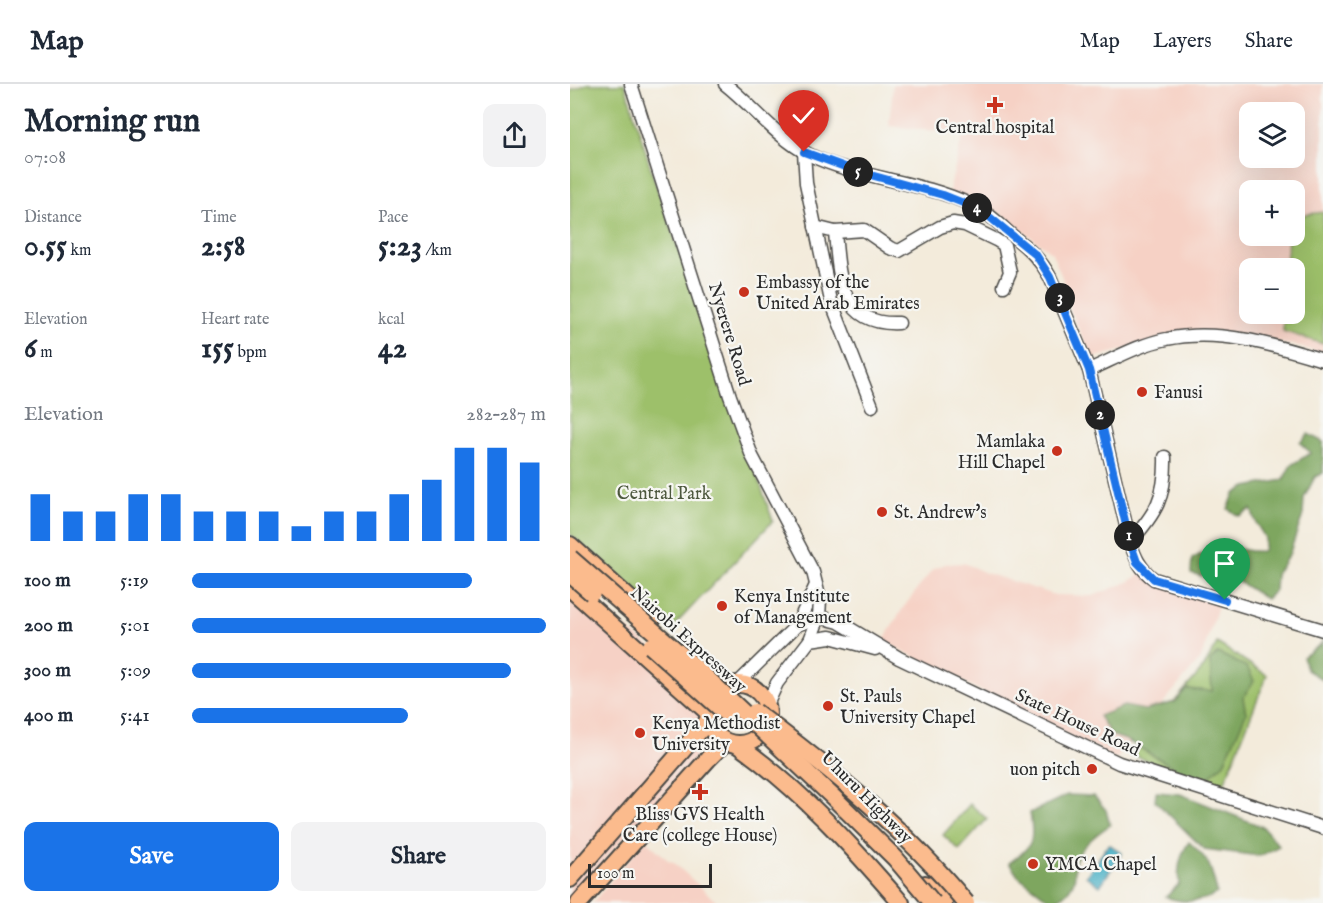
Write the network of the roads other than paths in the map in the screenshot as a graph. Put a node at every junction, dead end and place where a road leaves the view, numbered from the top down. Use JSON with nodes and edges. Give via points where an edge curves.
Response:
{"nodes":[{"id":1,"x":631,"y":84,"type":"edge"},
{"id":2,"x":724,"y":84,"type":"edge"},
{"id":3,"x":804,"y":152,"type":"junction"},
{"id":4,"x":815,"y":228,"type":"junction"},
{"id":5,"x":835,"y":232,"type":"junction"},
{"id":6,"x":1004,"y":286,"type":"dead end"},
{"id":7,"x":899,"y":323,"type":"dead end"},
{"id":8,"x":1323,"y":360,"type":"edge"},
{"id":9,"x":1089,"y":370,"type":"junction"},
{"id":10,"x":872,"y":405,"type":"dead end"},
{"id":11,"x":1165,"y":457,"type":"dead end"},
{"id":12,"x":1130,"y":542,"type":"junction"},
{"id":13,"x":570,"y":545,"type":"edge"},
{"id":14,"x":570,"y":558,"type":"edge"},
{"id":15,"x":570,"y":574,"type":"edge"},
{"id":16,"x":816,"y":585,"type":"junction"},
{"id":17,"x":570,"y":588,"type":"edge"},
{"id":18,"x":820,"y":600,"type":"junction"},
{"id":19,"x":819,"y":617,"type":"junction"},
{"id":20,"x":839,"y":622,"type":"junction"},
{"id":21,"x":797,"y":625,"type":"junction"},
{"id":22,"x":1323,"y":630,"type":"edge"},
{"id":23,"x":810,"y":640,"type":"junction"},
{"id":24,"x":894,"y":654,"type":"junction"},
{"id":25,"x":696,"y":669,"type":"junction"},
{"id":26,"x":731,"y":686,"type":"junction"},
{"id":27,"x":767,"y":710,"type":"junction"},
{"id":28,"x":709,"y":716,"type":"junction"},
{"id":29,"x":732,"y":743,"type":"junction"},
{"id":30,"x":1323,"y":828,"type":"edge"},
{"id":31,"x":570,"y":879,"type":"edge"},
{"id":32,"x":579,"y":903,"type":"edge"},
{"id":33,"x":901,"y":903,"type":"edge"},
{"id":34,"x":918,"y":903,"type":"edge"},
{"id":35,"x":933,"y":903,"type":"edge"},
{"id":36,"x":944,"y":903,"type":"edge"},
{"id":37,"x":966,"y":903,"type":"edge"}],
"edges":[{"from":1,"to":16,"type":"street","name":"Nyerere Road","via":[[752,456],[813,572]]},
{"from":2,"to":3,"type":"street"},
{"from":3,"to":4,"type":"street"},
{"from":3,"to":9,"type":"street","via":[[965,203],[991,217],[1042,263]]},
{"from":4,"to":5,"type":"street"},
{"from":4,"to":10,"type":"street","via":[[831,301]]},
{"from":5,"to":6,"type":"street","via":[[864,230],[899,250],[940,227],[965,225],[1004,245],[1010,272]]},
{"from":5,"to":7,"type":"street","via":[[840,278],[852,304],[872,321]]},
{"from":8,"to":9,"type":"street","via":[[1285,348],[1207,335],[1153,343]]},
{"from":9,"to":12,"type":"street"},
{"from":11,"to":12,"type":"street","via":[[1165,476],[1157,506]]},
{"from":12,"to":22,"type":"street","via":[[1137,562],[1154,579]]},
{"from":13,"to":26,"type":"highway"},
{"from":14,"to":25,"type":"highway","name":"Nairobi Expressway","bridge":true},
{"from":15,"to":34,"type":"highway","name":"Nairobi Expressway","bridge":true,"via":[[831,809],[880,857]]},
{"from":16,"to":18,"type":"street","name":"Nyerere Road"},
{"from":16,"to":21,"type":"street"},
{"from":17,"to":28,"type":"highway"},
{"from":18,"to":19,"type":"street","name":"Nyerere Road"},
{"from":18,"to":20,"type":"street"},
{"from":19,"to":20,"type":"street","name":"State House Road"},
{"from":19,"to":21,"type":"street"},
{"from":19,"to":23,"type":"street","name":"Nyerere Road"},
{"from":20,"to":24,"type":"street","name":"State House Road"},
{"from":21,"to":26,"type":"street"},
{"from":23,"to":24,"type":"street","name":"State House Road","via":[[830,638]]},
{"from":23,"to":27,"type":"street","name":"Nyerere Road","via":[[777,683]]},
{"from":24,"to":30,"type":"street","name":"State House Road","via":[[1119,763]]},
{"from":25,"to":35,"type":"highway","name":"Nairobi Expressway","bridge":true,"via":[[895,858]]},
{"from":25,"to":37,"type":"highway","bridge":true,"via":[[864,798]]},
{"from":26,"to":27,"type":"highway","via":[[751,688],[763,698]]},
{"from":26,"to":28,"type":"highway","via":[[714,697]]},
{"from":27,"to":29,"type":"highway","via":[[766,724],[754,740]]},
{"from":27,"to":36,"type":"highway","name":"Uhuru Highway","via":[[778,735],[794,753]]},
{"from":28,"to":29,"type":"highway","via":[[712,729]]},
{"from":28,"to":31,"type":"highway"},
{"from":29,"to":32,"type":"highway","via":[[708,759]]},
{"from":29,"to":33,"type":"highway","via":[[753,755],[818,813]]}]}
